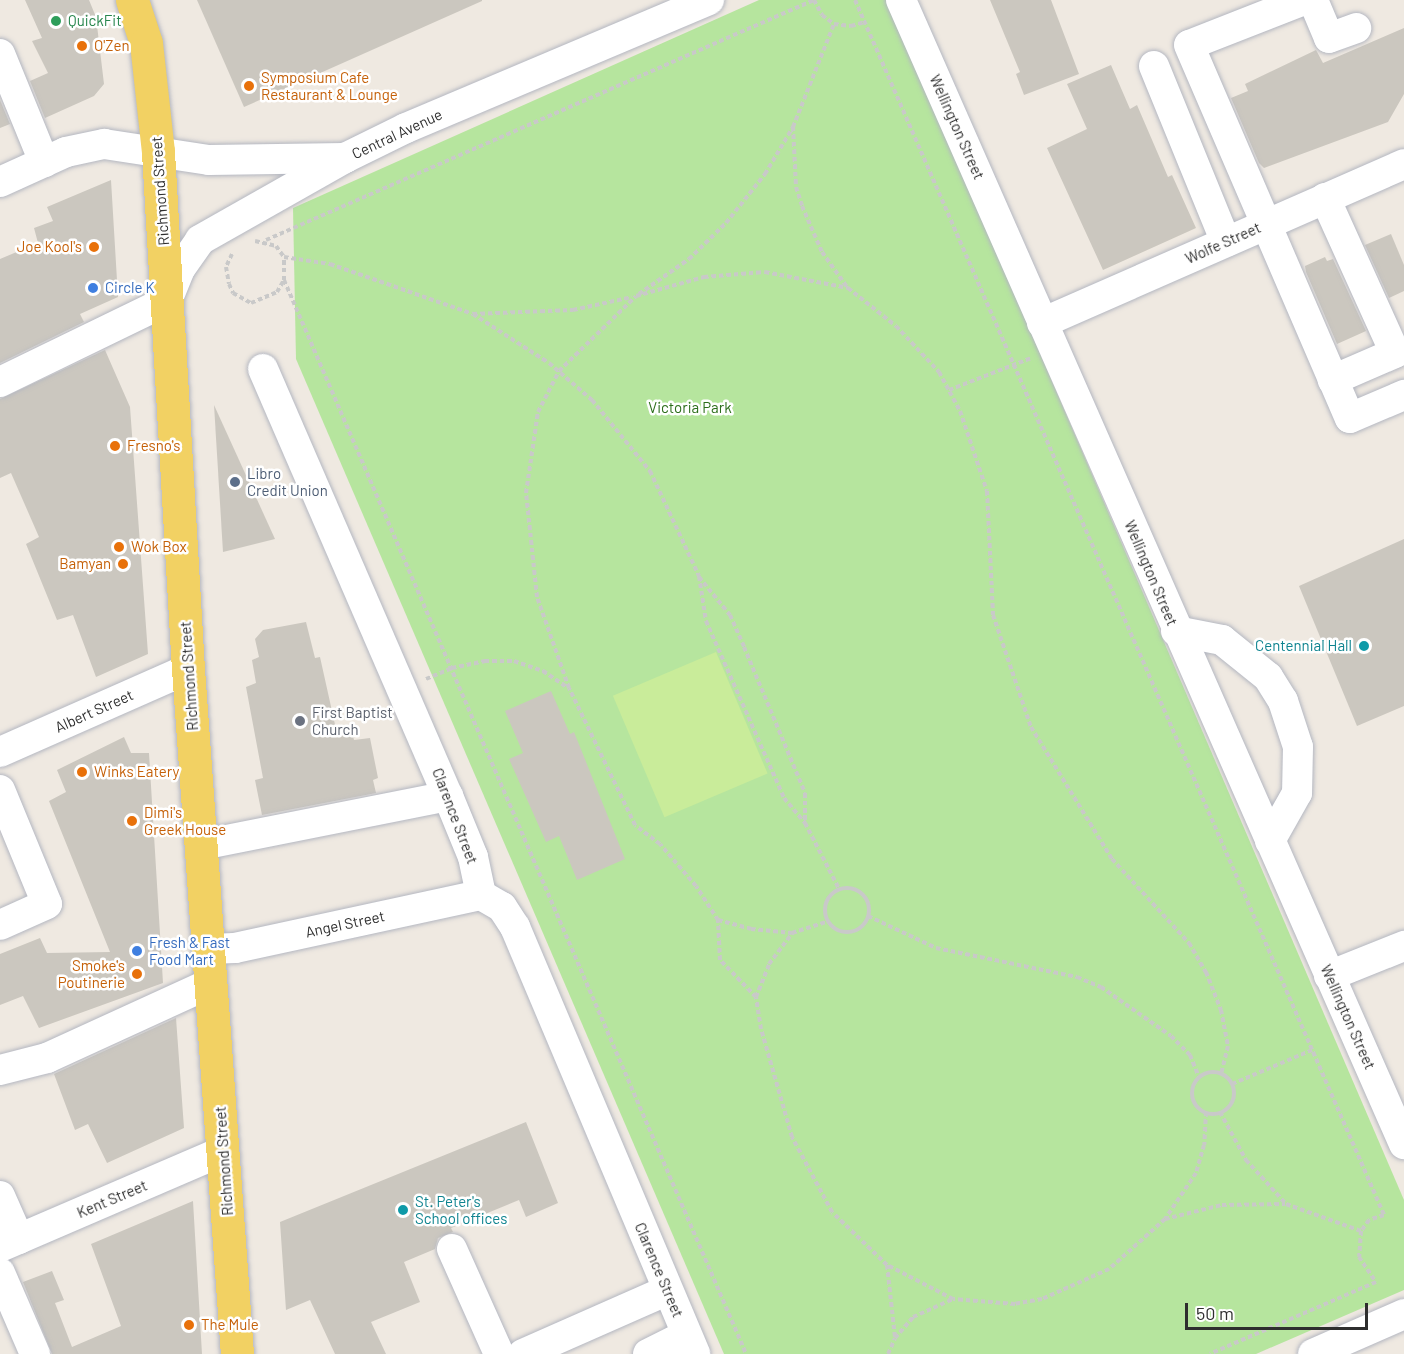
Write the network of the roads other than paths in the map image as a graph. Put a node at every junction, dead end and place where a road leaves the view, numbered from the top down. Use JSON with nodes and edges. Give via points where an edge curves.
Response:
{"nodes":[{"id":1,"x":132,"y":0,"type":"edge"},
{"id":2,"x":709,"y":0,"type":"edge"},
{"id":3,"x":901,"y":0,"type":"edge"},
{"id":4,"x":1304,"y":0,"type":"edge"},
{"id":5,"x":1312,"y":0,"type":"edge"},
{"id":6,"x":1356,"y":28,"type":"dead end"},
{"id":7,"x":0,"y":54,"type":"edge"},
{"id":8,"x":1154,"y":66,"type":"dead end"},
{"id":9,"x":158,"y":152,"type":"junction"},
{"id":10,"x":345,"y":158,"type":"junction"},
{"id":11,"x":44,"y":162,"type":"junction"},
{"id":12,"x":1404,"y":164,"type":"edge"},
{"id":13,"x":0,"y":182,"type":"edge"},
{"id":14,"x":1325,"y":198,"type":"junction"},
{"id":15,"x":1264,"y":225,"type":"junction"},
{"id":16,"x":1226,"y":242,"type":"junction"},
{"id":17,"x":167,"y":301,"type":"junction"},
{"id":18,"x":1042,"y":323,"type":"junction"},
{"id":19,"x":263,"y":369,"type":"dead end"},
{"id":20,"x":1333,"y":380,"type":"junction"},
{"id":21,"x":0,"y":382,"type":"edge"},
{"id":22,"x":1404,"y":395,"type":"edge"},
{"id":23,"x":1176,"y":632,"type":"junction"},
{"id":24,"x":188,"y":669,"type":"junction"},
{"id":25,"x":0,"y":752,"type":"edge"},
{"id":26,"x":0,"y":790,"type":"edge"},
{"id":27,"x":448,"y":796,"type":"junction"},
{"id":28,"x":1270,"y":841,"type":"junction"},
{"id":29,"x":201,"y":845,"type":"junction"},
{"id":30,"x":481,"y":895,"type":"junction"},
{"id":31,"x":1,"y":920,"type":"edge"},
{"id":32,"x":1404,"y":946,"type":"edge"},
{"id":33,"x":209,"y":949,"type":"junction"},
{"id":34,"x":1329,"y":976,"type":"junction"},
{"id":35,"x":211,"y":983,"type":"junction"},
{"id":36,"x":0,"y":1070,"type":"edge"},
{"id":37,"x":1404,"y":1144,"type":"edge"},
{"id":38,"x":223,"y":1151,"type":"junction"},
{"id":39,"x":0,"y":1196,"type":"edge"},
{"id":40,"x":9,"y":1243,"type":"edge"},
{"id":41,"x":452,"y":1249,"type":"dead end"},
{"id":42,"x":0,"y":1273,"type":"edge"},
{"id":43,"x":668,"y":1290,"type":"junction"},
{"id":44,"x":1404,"y":1314,"type":"edge"},
{"id":45,"x":691,"y":1344,"type":"edge"},
{"id":46,"x":35,"y":1354,"type":"edge"},
{"id":47,"x":237,"y":1354,"type":"edge"},
{"id":48,"x":499,"y":1354,"type":"edge"},
{"id":49,"x":523,"y":1354,"type":"edge"},
{"id":50,"x":648,"y":1354,"type":"edge"},
{"id":51,"x":1313,"y":1354,"type":"edge"}],
"edges":[{"from":1,"to":9,"type":"main road","name":"Richmond Street","via":[[146,43]]},
{"from":2,"to":10,"type":"street","name":"Central Avenue","via":[[406,128]]},
{"from":3,"to":18,"type":"street","name":"Wellington Street"},
{"from":4,"to":15,"type":"street","via":[[1189,45]]},
{"from":5,"to":6,"type":"street","via":[[1329,38]]},
{"from":7,"to":11,"type":"street"},
{"from":8,"to":16,"type":"street"},
{"from":9,"to":10,"type":"street","name":"Central Avenue","via":[[244,162]]},
{"from":9,"to":11,"type":"street","name":"Central Avenue","via":[[104,144]]},
{"from":9,"to":17,"type":"main road","name":"Richmond Street"},
{"from":10,"to":17,"type":"street","via":[[200,240],[180,269]]},
{"from":11,"to":13,"type":"street","name":"Central Avenue"},
{"from":12,"to":14,"type":"street","name":"Wolfe Street"},
{"from":14,"to":15,"type":"street","name":"Wolfe Street"},
{"from":14,"to":20,"type":"street","via":[[1395,353]]},
{"from":15,"to":16,"type":"street","name":"Wolfe Street"},
{"from":15,"to":20,"type":"street"},
{"from":16,"to":18,"type":"street","name":"Wolfe Street"},
{"from":17,"to":21,"type":"street"},
{"from":17,"to":24,"type":"main road","name":"Richmond Street"},
{"from":18,"to":23,"type":"street","name":"Wellington Street"},
{"from":19,"to":27,"type":"street","name":"Clarence Street"},
{"from":20,"to":22,"type":"street","via":[[1350,418]]},
{"from":23,"to":28,"type":"street","name":"Wellington Street"},
{"from":23,"to":28,"type":"street","via":[[1222,640],[1268,677],[1283,701],[1298,747],[1297,793]]},
{"from":24,"to":25,"type":"street","name":"Albert Street"},
{"from":24,"to":29,"type":"main road","name":"Richmond Street"},
{"from":26,"to":31,"type":"street","via":[[47,904]]},
{"from":27,"to":29,"type":"street"},
{"from":27,"to":30,"type":"street","name":"Clarence Street","via":[[473,858]]},
{"from":28,"to":34,"type":"street","name":"Wellington Street"},
{"from":29,"to":33,"type":"main road","name":"Richmond Street"},
{"from":30,"to":33,"type":"street","name":"Angel Street","via":[[235,948]]},
{"from":30,"to":43,"type":"street","name":"Clarence Street","via":[[502,907],[515,927]]},
{"from":32,"to":34,"type":"street"},
{"from":33,"to":35,"type":"main road","name":"Richmond Street"},
{"from":34,"to":37,"type":"street","name":"Wellington Street"},
{"from":35,"to":36,"type":"street","via":[[47,1058]]},
{"from":35,"to":38,"type":"main road","name":"Richmond Street"},
{"from":38,"to":40,"type":"street","name":"Kent Street"},
{"from":38,"to":47,"type":"main road","name":"Richmond Street"},
{"from":39,"to":40,"type":"street"},
{"from":41,"to":48,"type":"street"},
{"from":42,"to":46,"type":"street"},
{"from":43,"to":45,"type":"street","name":"Clarence Street"},
{"from":43,"to":49,"type":"street"},
{"from":44,"to":51,"type":"street"},
{"from":45,"to":50,"type":"street"}]}
